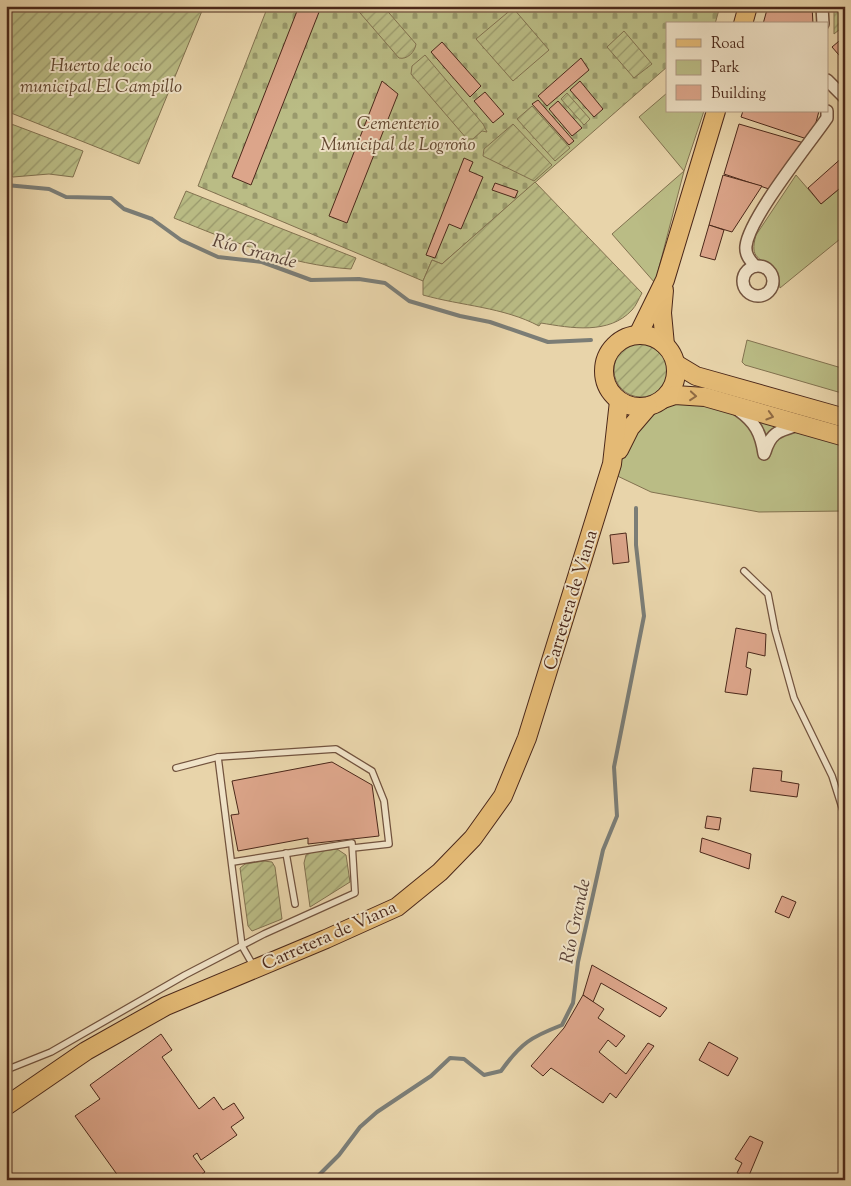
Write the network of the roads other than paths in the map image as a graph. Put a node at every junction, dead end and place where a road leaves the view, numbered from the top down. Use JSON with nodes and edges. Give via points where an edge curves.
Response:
{"nodes":[{"id":1,"x":748,"y":6,"type":"edge"},
{"id":2,"x":822,"y":6,"type":"edge"},
{"id":3,"x":744,"y":22,"type":"edge"},
{"id":4,"x":823,"y":22,"type":"edge"},
{"id":5,"x":828,"y":81,"type":"edge"},
{"id":6,"x":845,"y":98,"type":"edge"},
{"id":7,"x":716,"y":112,"type":"edge"},
{"id":8,"x":827,"y":112,"type":"edge"},
{"id":9,"x":755,"y":266,"type":"dead end"},
{"id":10,"x":665,"y":280,"type":"junction"},
{"id":11,"x":638,"y":335,"type":"junction"},
{"id":12,"x":665,"y":345,"type":"junction"},
{"id":13,"x":676,"y":364,"type":"junction"},
{"id":14,"x":619,"y":401,"type":"junction"},
{"id":15,"x":656,"y":403,"type":"junction"},
{"id":16,"x":728,"y":403,"type":"junction"},
{"id":17,"x":845,"y":418,"type":"edge"},
{"id":18,"x":801,"y":424,"type":"junction"},
{"id":19,"x":845,"y":437,"type":"edge"},
{"id":20,"x":612,"y":464,"type":"junction"},
{"id":21,"x":744,"y":571,"type":"dead end"},
{"id":22,"x":218,"y":757,"type":"junction"},
{"id":23,"x":176,"y":768,"type":"dead end"},
{"id":24,"x":845,"y":816,"type":"edge"},
{"id":25,"x":352,"y":848,"type":"junction"},
{"id":26,"x":286,"y":853,"type":"junction"},
{"id":27,"x":233,"y":862,"type":"junction"},
{"id":28,"x":295,"y":904,"type":"dead end"},
{"id":29,"x":242,"y":946,"type":"junction"},
{"id":30,"x":255,"y":968,"type":"junction"},
{"id":31,"x":6,"y":1070,"type":"edge"},
{"id":32,"x":6,"y":1106,"type":"edge"}],
"edges":[{"from":1,"to":3,"type":"main road"},
{"from":2,"to":4,"type":"street"},
{"from":5,"to":6,"type":"street"},
{"from":7,"to":10,"type":"main road"},
{"from":8,"to":9,"type":"street","via":[[828,118],[754,224],[746,246],[748,258]]},
{"from":10,"to":11,"type":"main road"},
{"from":10,"to":12,"type":"main road","via":[[662,313]]},
{"from":11,"to":12,"type":"main road","via":[[648,336]]},
{"from":11,"to":14,"type":"main road","via":[[617,343],[604,362],[606,384]]},
{"from":12,"to":13,"type":"main road"},
{"from":13,"to":15,"type":"main road","via":[[674,383]]},
{"from":13,"to":17,"type":"main road","via":[[696,376]]},
{"from":14,"to":15,"type":"main road","via":[[628,406]]},
{"from":14,"to":20,"type":"main road","name":"Carretera de Viana"},
{"from":15,"to":16,"type":"main road","one_way":true,"via":[[675,394]]},
{"from":15,"to":20,"type":"main road","name":"Carretera de Viana","via":[[630,428]]},
{"from":16,"to":18,"type":"main road","one_way":true},
{"from":16,"to":18,"type":"street","via":[[756,426],[764,454],[769,438],[781,430]]},
{"from":18,"to":19,"type":"main road"},
{"from":20,"to":30,"type":"main road","name":"Carretera de Viana","via":[[527,738],[502,796],[473,838],[440,872],[397,907]]},
{"from":21,"to":24,"type":"lane","via":[[768,594],[794,698],[832,776]]},
{"from":22,"to":23,"type":"lane"},
{"from":22,"to":25,"type":"lane","via":[[336,749],[372,771],[384,801],[389,844]]},
{"from":22,"to":27,"type":"lane"},
{"from":25,"to":26,"type":"lane","via":[[352,843]]},
{"from":25,"to":29,"type":"lane","via":[[355,893]]},
{"from":26,"to":27,"type":"lane"},
{"from":26,"to":28,"type":"lane"},
{"from":27,"to":29,"type":"lane"},
{"from":29,"to":30,"type":"lane"},
{"from":29,"to":31,"type":"lane","via":[[51,1052]]},
{"from":30,"to":32,"type":"main road","name":"Carretera de Viana","via":[[166,1006],[86,1051]]}]}
